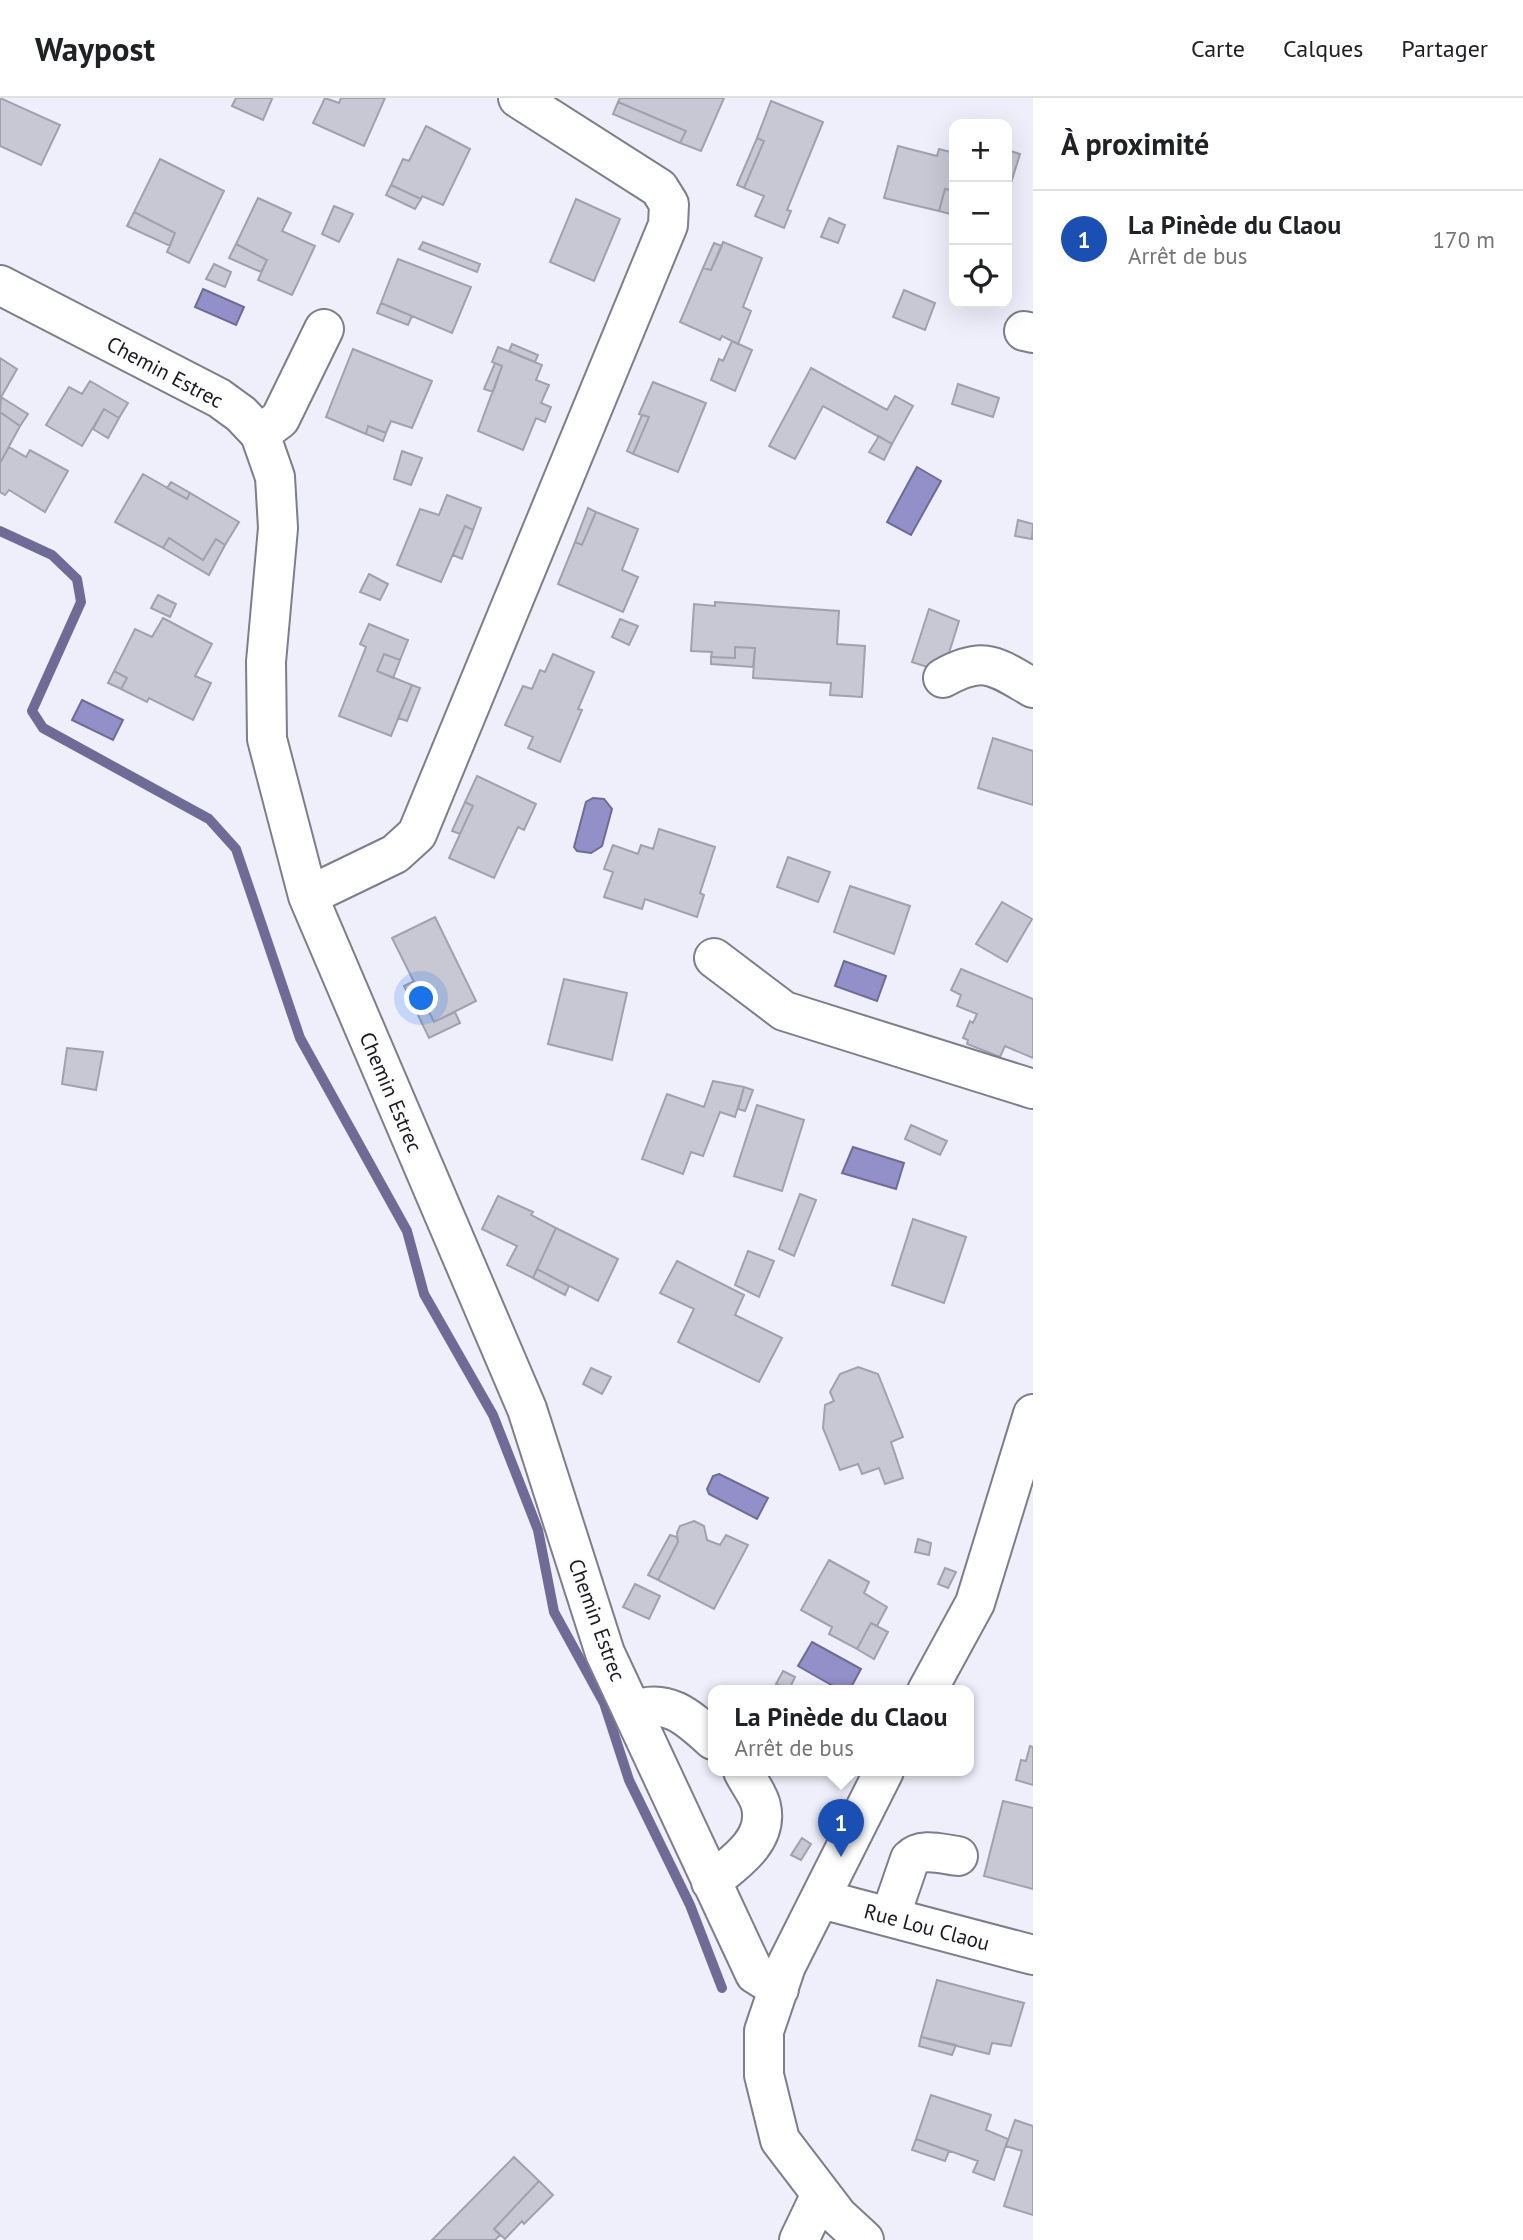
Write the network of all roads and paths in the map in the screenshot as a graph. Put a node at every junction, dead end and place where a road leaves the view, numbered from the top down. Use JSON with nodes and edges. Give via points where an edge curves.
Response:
{"nodes":[{"id":1,"x":518,"y":98,"type":"edge"},
{"id":2,"x":0,"y":285,"type":"edge"},
{"id":3,"x":324,"y":329,"type":"dead end"},
{"id":4,"x":260,"y":435,"type":"junction"},
{"id":5,"x":943,"y":678,"type":"dead end"},
{"id":6,"x":1033,"y":688,"type":"edge"},
{"id":7,"x":307,"y":896,"type":"junction"},
{"id":8,"x":714,"y":958,"type":"dead end"},
{"id":9,"x":1033,"y":1089,"type":"edge"},
{"id":10,"x":1033,"y":1414,"type":"edge"},
{"id":11,"x":931,"y":1685,"type":"edge"},
{"id":12,"x":632,"y":1711,"type":"junction"},
{"id":13,"x":708,"y":1735,"type":"edge"},
{"id":14,"x":746,"y":1776,"type":"edge"},
{"id":15,"x":882,"y":1776,"type":"edge"},
{"id":16,"x":957,"y":1856,"type":"dead end"},
{"id":17,"x":712,"y":1882,"type":"junction"},
{"id":18,"x":821,"y":1899,"type":"junction"},
{"id":19,"x":890,"y":1917,"type":"junction"},
{"id":20,"x":1033,"y":1955,"type":"edge"},
{"id":21,"x":779,"y":1989,"type":"junction"},
{"id":22,"x":821,"y":2194,"type":"junction"},
{"id":23,"x":799,"y":2240,"type":"edge"},
{"id":24,"x":864,"y":2240,"type":"edge"}],
"edges":[{"from":1,"to":7,"type":"street","via":[[659,188],[669,204],[668,225],[417,834],[395,854]]},
{"from":2,"to":4,"type":"street","name":"Chemin Estrec","via":[[219,398]]},
{"from":3,"to":4,"type":"street","via":[[280,419]]},
{"from":4,"to":7,"type":"street","name":"Chemin Estrec","via":[[275,477],[278,528],[265,662],[267,739]]},
{"from":5,"to":6,"type":"street","via":[[978,663]]},
{"from":7,"to":12,"type":"street","name":"Chemin Estrec","via":[[527,1409],[605,1653]]},
{"from":8,"to":9,"type":"street","via":[[784,1011]]},
{"from":10,"to":11,"type":"street","via":[[975,1603]]},
{"from":12,"to":13,"type":"street","via":[[647,1705],[670,1709]]},
{"from":12,"to":17,"type":"street","name":"Chemin Estrec"},
{"from":14,"to":17,"type":"street","via":[[761,1806],[761,1826],[750,1850]]},
{"from":15,"to":18,"type":"street"},
{"from":16,"to":19,"type":"street","via":[[916,1853]]},
{"from":17,"to":21,"type":"street","name":"Chemin Estrec","via":[[755,1974]]},
{"from":18,"to":19,"type":"street","name":"Rue Lou Claou"},
{"from":18,"to":21,"type":"street"},
{"from":19,"to":20,"type":"street","name":"Rue Lou Claou"},
{"from":21,"to":22,"type":"street","via":[[764,2031],[764,2075],[780,2140]]},
{"from":22,"to":23,"type":"street"},
{"from":22,"to":24,"type":"street"}]}
